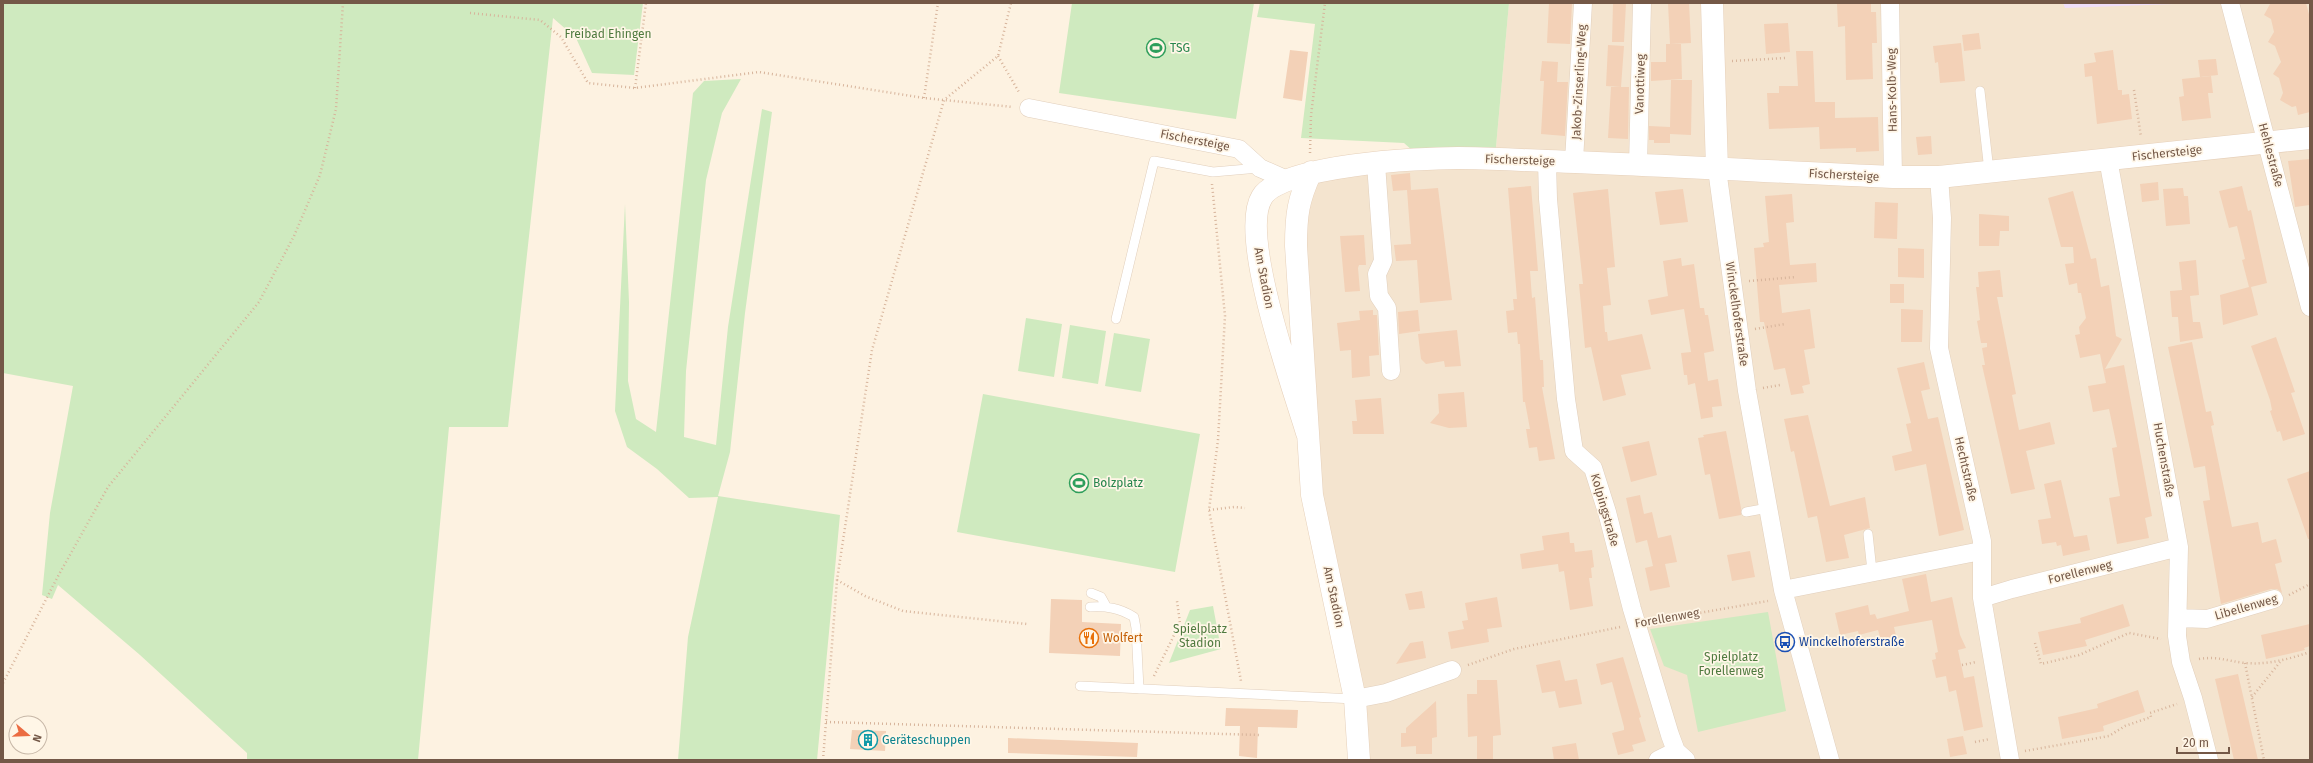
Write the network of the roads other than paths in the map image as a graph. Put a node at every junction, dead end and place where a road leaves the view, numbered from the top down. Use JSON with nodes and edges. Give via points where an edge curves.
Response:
{"nodes":[{"id":1,"x":1583,"y":3,"type":"edge"},
{"id":2,"x":1642,"y":3,"type":"edge"},
{"id":3,"x":1712,"y":3,"type":"edge"},
{"id":4,"x":1890,"y":3,"type":"edge"},
{"id":5,"x":2230,"y":3,"type":"edge"},
{"id":6,"x":1980,"y":91,"type":"dead end"},
{"id":7,"x":1029,"y":108,"type":"road end"},
{"id":8,"x":2310,"y":138,"type":"edge"},
{"id":9,"x":2268,"y":143,"type":"junction"},
{"id":10,"x":2108,"y":159,"type":"junction"},
{"id":11,"x":1547,"y":161,"type":"junction"},
{"id":12,"x":1574,"y":162,"type":"junction"},
{"id":13,"x":1376,"y":164,"type":"junction"},
{"id":14,"x":1638,"y":165,"type":"junction"},
{"id":15,"x":1260,"y":168,"type":"junction"},
{"id":16,"x":1717,"y":169,"type":"junction"},
{"id":17,"x":1989,"y":171,"type":"junction"},
{"id":18,"x":1310,"y":172,"type":"junction"},
{"id":19,"x":1939,"y":177,"type":"junction"},
{"id":20,"x":1893,"y":178,"type":"junction"},
{"id":21,"x":1285,"y":179,"type":"junction"},
{"id":22,"x":2310,"y":307,"type":"edge"},
{"id":23,"x":1116,"y":319,"type":"dead end"},
{"id":24,"x":1391,"y":371,"type":"dead end"},
{"id":25,"x":1307,"y":433,"type":"junction"},
{"id":26,"x":1768,"y":508,"type":"junction"},
{"id":27,"x":1746,"y":512,"type":"dead end"},
{"id":28,"x":1868,"y":534,"type":"dead end"},
{"id":29,"x":2179,"y":547,"type":"junction"},
{"id":30,"x":1981,"y":551,"type":"junction"},
{"id":31,"x":1872,"y":571,"type":"junction"},
{"id":32,"x":1783,"y":590,"type":"junction"},
{"id":33,"x":1091,"y":593,"type":"dead end"},
{"id":34,"x":1982,"y":598,"type":"junction"},
{"id":35,"x":2274,"y":599,"type":"road end"},
{"id":36,"x":1090,"y":606,"type":"dead end"},
{"id":37,"x":1106,"y":606,"type":"junction"},
{"id":38,"x":2178,"y":618,"type":"junction"},
{"id":39,"x":1452,"y":670,"type":"road end"},
{"id":40,"x":1080,"y":686,"type":"dead end"},
{"id":41,"x":1144,"y":689,"type":"junction"},
{"id":42,"x":1355,"y":699,"type":"junction"},
{"id":43,"x":1681,"y":756,"type":"edge"},
{"id":44,"x":2010,"y":757,"type":"edge"},
{"id":45,"x":1359,"y":760,"type":"edge"},
{"id":46,"x":1658,"y":760,"type":"edge"},
{"id":47,"x":1830,"y":760,"type":"edge"},
{"id":48,"x":2209,"y":760,"type":"edge"}],
"edges":[{"from":1,"to":12,"type":"street","name":"Jakob-Zinserling-Weg"},
{"from":2,"to":14,"type":"street","name":"Vanottiweg"},
{"from":3,"to":16,"type":"street","name":"Winckelhoferstraße"},
{"from":4,"to":20,"type":"street","name":"Hans-Kolb-Weg"},
{"from":5,"to":9,"type":"street","name":"Hehlestraße"},
{"from":6,"to":17,"type":"lane"},
{"from":7,"to":15,"type":"street","name":"Fischersteige","via":[[1239,149]]},
{"from":8,"to":9,"type":"street","name":"Fischersteige"},
{"from":9,"to":10,"type":"street","name":"Fischersteige"},
{"from":9,"to":22,"type":"street","name":"Hehlestraße"},
{"from":10,"to":17,"type":"street","name":"Fischersteige"},
{"from":10,"to":29,"type":"street","name":"Huchenstraße"},
{"from":11,"to":12,"type":"street","name":"Fischersteige"},
{"from":11,"to":13,"type":"street","name":"Fischersteige","via":[[1456,158]]},
{"from":11,"to":43,"type":"street","name":"Kolpingstraße","via":[[1563,368],[1574,451],[1593,468],[1637,623]]},
{"from":12,"to":14,"type":"street","name":"Fischersteige"},
{"from":13,"to":18,"type":"street","name":"Fischersteige"},
{"from":13,"to":24,"type":"street","via":[[1383,261],[1377,274],[1380,296],[1387,308]]},
{"from":14,"to":16,"type":"street","name":"Fischersteige"},
{"from":15,"to":21,"type":"street","name":"Fischersteige"},
{"from":15,"to":23,"type":"lane","via":[[1214,172],[1154,161]]},
{"from":16,"to":20,"type":"street","name":"Fischersteige"},
{"from":16,"to":26,"type":"street","name":"Winckelhoferstraße","via":[[1747,391]]},
{"from":17,"to":19,"type":"street","name":"Fischersteige"},
{"from":18,"to":21,"type":"street","name":"Fischersteige"},
{"from":18,"to":25,"type":"street","name":"Am Stadion","via":[[1300,195],[1296,217],[1296,269]]},
{"from":19,"to":20,"type":"street","name":"Fischersteige"},
{"from":19,"to":30,"type":"street","name":"Hechtstraße","via":[[1942,218],[1939,348],[1980,533]]},
{"from":21,"to":25,"type":"street","name":"Am Stadion","via":[[1269,187],[1261,198],[1257,212],[1256,235],[1274,325]]},
{"from":25,"to":42,"type":"street","name":"Am Stadion","via":[[1312,495]]},
{"from":26,"to":27,"type":"lane"},
{"from":26,"to":32,"type":"street","name":"Winckelhoferstraße"},
{"from":28,"to":31,"type":"lane"},
{"from":29,"to":34,"type":"street","name":"Forellenweg","via":[[2012,588]]},
{"from":29,"to":38,"type":"street","name":"Huchenstraße"},
{"from":30,"to":31,"type":"street"},
{"from":30,"to":34,"type":"street","name":"Hechtstraße"},
{"from":31,"to":32,"type":"street"},
{"from":32,"to":47,"type":"street","name":"Winckelhoferstraße"},
{"from":33,"to":37,"type":"lane","via":[[1101,597]]},
{"from":34,"to":44,"type":"street","name":"Hechtstraße"},
{"from":35,"to":38,"type":"street","name":"Libellenweg","via":[[2207,618]]},
{"from":36,"to":37,"type":"lane"},
{"from":37,"to":41,"type":"lane","via":[[1134,617]]},
{"from":38,"to":48,"type":"street","name":"Huchenstraße","via":[[2177,636],[2181,662]]},
{"from":39,"to":42,"type":"street","via":[[1386,693]]},
{"from":40,"to":41,"type":"lane"},
{"from":41,"to":42,"type":"lane"},
{"from":42,"to":45,"type":"street","name":"Am Stadion"},
{"from":43,"to":46,"type":"street"}]}
